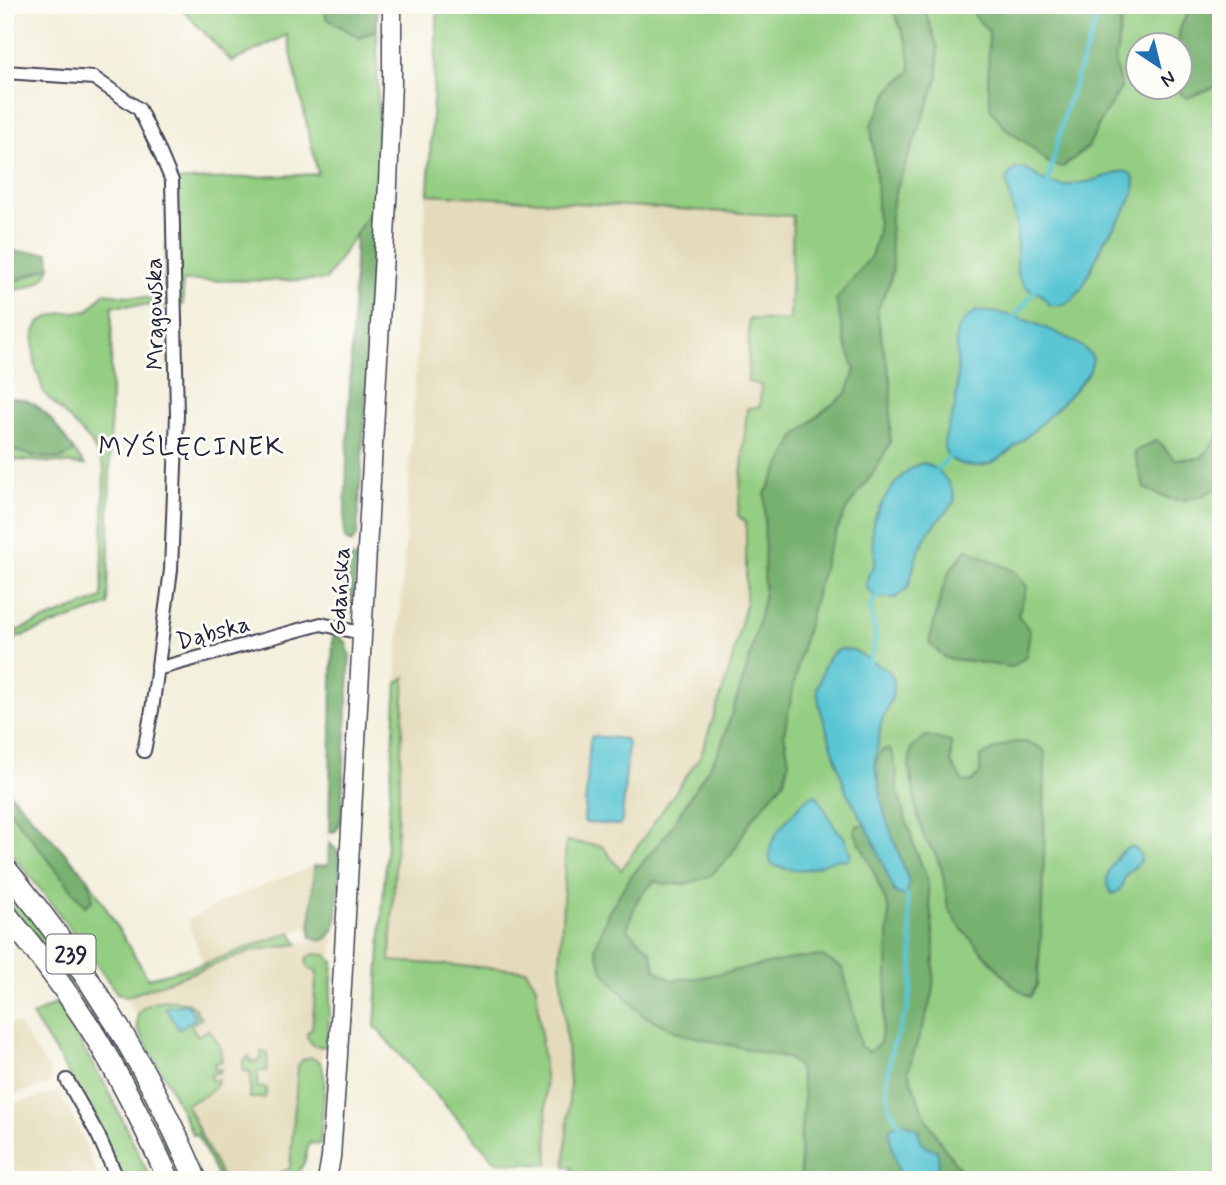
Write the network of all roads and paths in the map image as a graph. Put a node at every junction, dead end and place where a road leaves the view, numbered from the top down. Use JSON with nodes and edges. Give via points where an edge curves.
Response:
{"nodes":[{"id":1,"x":392,"y":5,"type":"edge"},
{"id":2,"x":5,"y":72,"type":"edge"},
{"id":3,"x":361,"y":633,"type":"junction"},
{"id":4,"x":158,"y":669,"type":"junction"},
{"id":5,"x":144,"y":751,"type":"dead end"},
{"id":6,"x":5,"y":868,"type":"edge"},
{"id":7,"x":5,"y":913,"type":"edge"},
{"id":8,"x":67,"y":1080,"type":"dead end"},
{"id":9,"x":118,"y":1180,"type":"edge"},
{"id":10,"x":169,"y":1180,"type":"edge"},
{"id":11,"x":196,"y":1180,"type":"edge"},
{"id":12,"x":327,"y":1180,"type":"edge"}],
"edges":[{"from":1,"to":3,"type":"main road","name":"Gdańska","via":[[388,184]]},
{"from":2,"to":4,"type":"street","name":"Mrągowska","via":[[94,78],[139,109],[172,181],[177,415],[171,570]]},
{"from":3,"to":4,"type":"street","name":"Dąbska","via":[[321,624]]},
{"from":3,"to":12,"type":"main road","name":"Gdańska"},
{"from":4,"to":5,"type":"street","name":"Dąbska"},
{"from":6,"to":11,"type":"main road","number":"239","via":[[114,1018]]},
{"from":7,"to":10,"type":"main road","number":"239","via":[[93,1032]]},
{"from":8,"to":9,"type":"street"}]}
